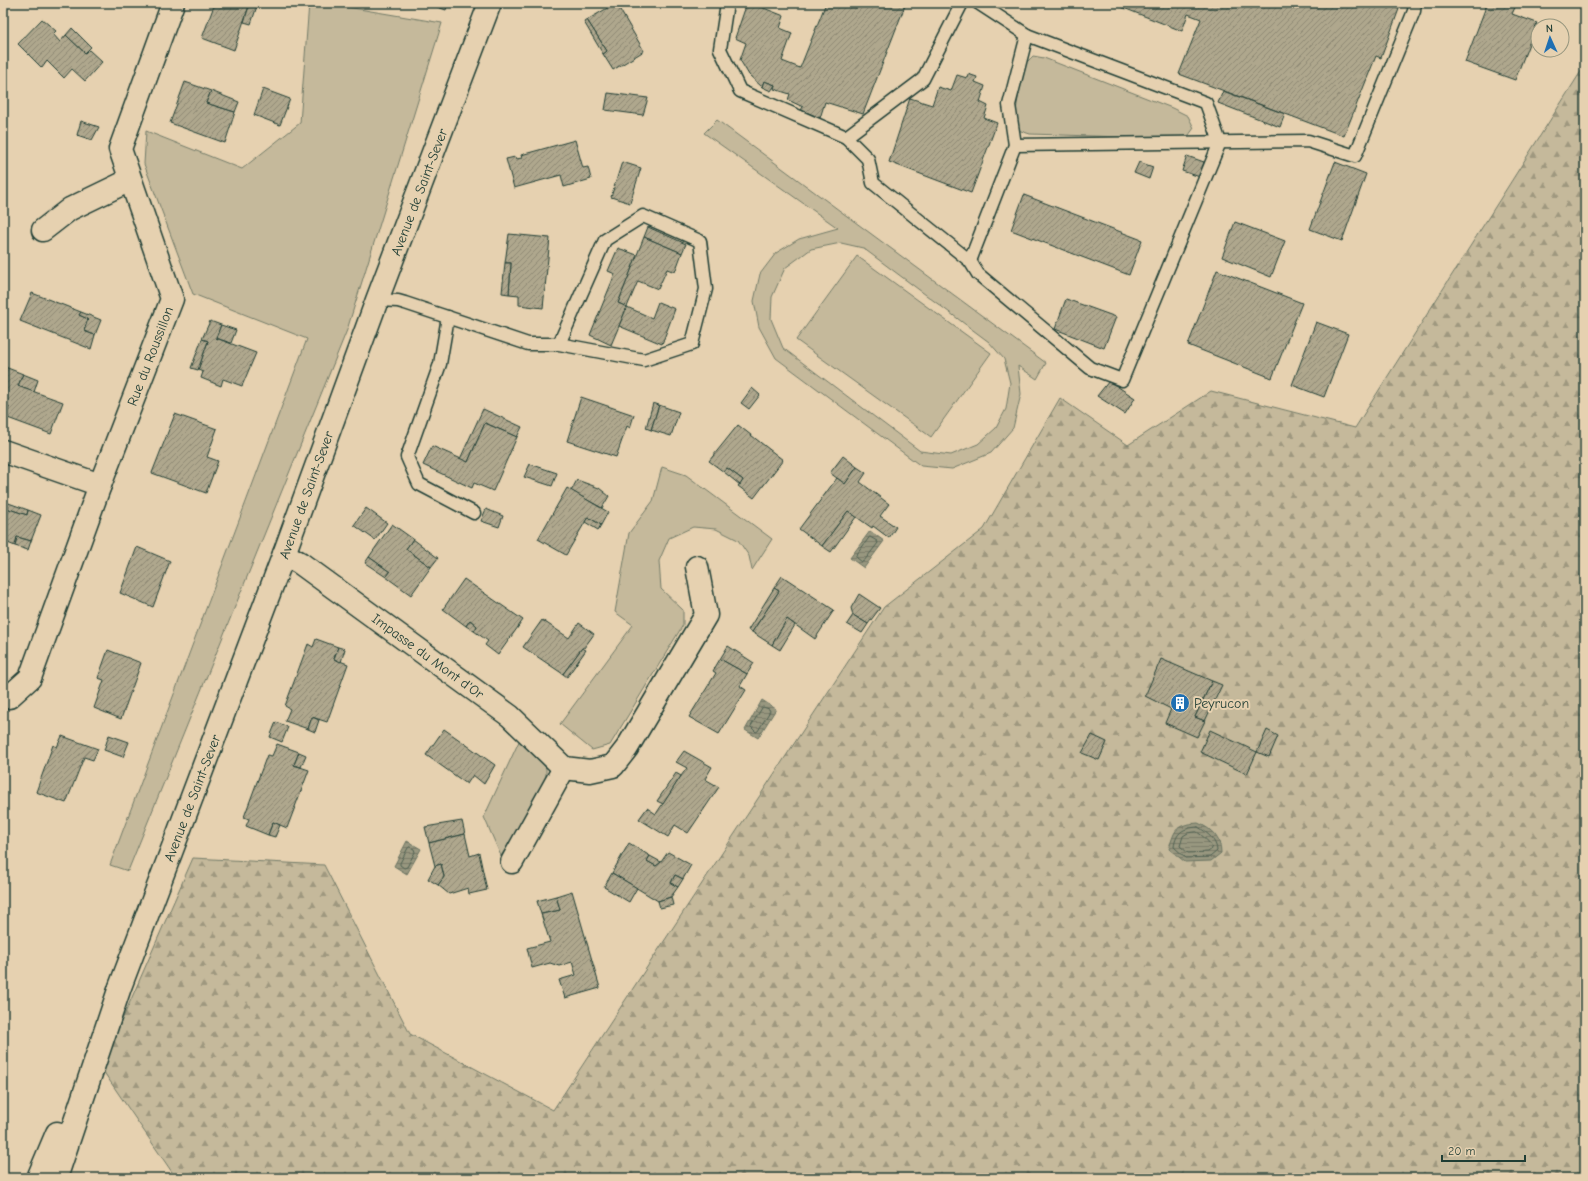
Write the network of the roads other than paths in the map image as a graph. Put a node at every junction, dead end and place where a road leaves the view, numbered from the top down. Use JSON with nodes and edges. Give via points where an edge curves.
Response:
{"nodes":[{"id":1,"x":173,"y":3,"type":"edge"},
{"id":2,"x":490,"y":3,"type":"edge"},
{"id":3,"x":727,"y":3,"type":"edge"},
{"id":4,"x":962,"y":3,"type":"edge"},
{"id":5,"x":978,"y":3,"type":"edge"},
{"id":6,"x":1415,"y":3,"type":"edge"},
{"id":7,"x":1027,"y":35,"type":"junction"},
{"id":8,"x":846,"y":137,"type":"junction"},
{"id":9,"x":1220,"y":142,"type":"junction"},
{"id":10,"x":1014,"y":145,"type":"junction"},
{"id":11,"x":130,"y":180,"type":"junction"},
{"id":12,"x":43,"y":230,"type":"dead end"},
{"id":13,"x":970,"y":260,"type":"junction"},
{"id":14,"x":377,"y":300,"type":"junction"},
{"id":15,"x":448,"y":317,"type":"junction"},
{"id":16,"x":559,"y":344,"type":"junction"},
{"id":17,"x":3,"y":452,"type":"edge"},
{"id":18,"x":100,"y":485,"type":"junction"},
{"id":19,"x":474,"y":513,"type":"dead end"},
{"id":20,"x":284,"y":554,"type":"junction"},
{"id":21,"x":697,"y":567,"type":"dead end"},
{"id":22,"x":3,"y":697,"type":"edge"},
{"id":23,"x":564,"y":768,"type":"junction"},
{"id":24,"x":512,"y":862,"type":"dead end"},
{"id":25,"x":120,"y":987,"type":"junction"},
{"id":26,"x":38,"y":1178,"type":"edge"},
{"id":27,"x":56,"y":1178,"type":"edge"}],
"edges":[{"from":1,"to":11,"type":"street","name":"Rue du Roussillon","via":[[120,149]]},
{"from":2,"to":14,"type":"street","name":"Avenue de Saint-Sever"},
{"from":3,"to":8,"type":"lane","via":[[720,49],[740,91]]},
{"from":4,"to":8,"type":"lane","via":[[923,79]]},
{"from":5,"to":7,"type":"lane"},
{"from":6,"to":9,"type":"lane","via":[[1356,156],[1308,141]]},
{"from":7,"to":9,"type":"lane","via":[[1206,103]]},
{"from":7,"to":10,"type":"lane","via":[[1009,106]]},
{"from":8,"to":13,"type":"lane","via":[[868,159],[873,183]]},
{"from":9,"to":10,"type":"lane"},
{"from":9,"to":13,"type":"lane","via":[[1122,380],[1090,368],[978,274]]},
{"from":10,"to":13,"type":"lane"},
{"from":11,"to":12,"type":"street","via":[[70,209]]},
{"from":11,"to":18,"type":"street","name":"Rue du Roussillon","via":[[172,299]]},
{"from":14,"to":15,"type":"lane","via":[[398,301]]},
{"from":14,"to":20,"type":"street","name":"Avenue de Saint-Sever"},
{"from":15,"to":16,"type":"lane","via":[[528,344]]},
{"from":15,"to":19,"type":"lane","via":[[440,364],[407,457],[419,484]]},
{"from":16,"to":16,"type":"lane","via":[[644,360],[692,344],[706,289],[700,241],[643,216],[605,240]]},
{"from":17,"to":18,"type":"street"},
{"from":18,"to":22,"type":"street","name":"Rue du Roussillon","via":[[30,678],[9,697]]},
{"from":20,"to":23,"type":"street","name":"Impasse du Mont d'Or","via":[[300,563],[510,716]]},
{"from":20,"to":25,"type":"street","name":"Avenue de Saint-Sever"},
{"from":21,"to":23,"type":"street","via":[[706,615],[627,748],[613,766],[590,771]]},
{"from":23,"to":24,"type":"street"},
{"from":25,"to":26,"type":"street","name":"Avenue de Saint-Sever"},
{"from":25,"to":27,"type":"street","name":"Avenue de Saint-Sever"}]}
